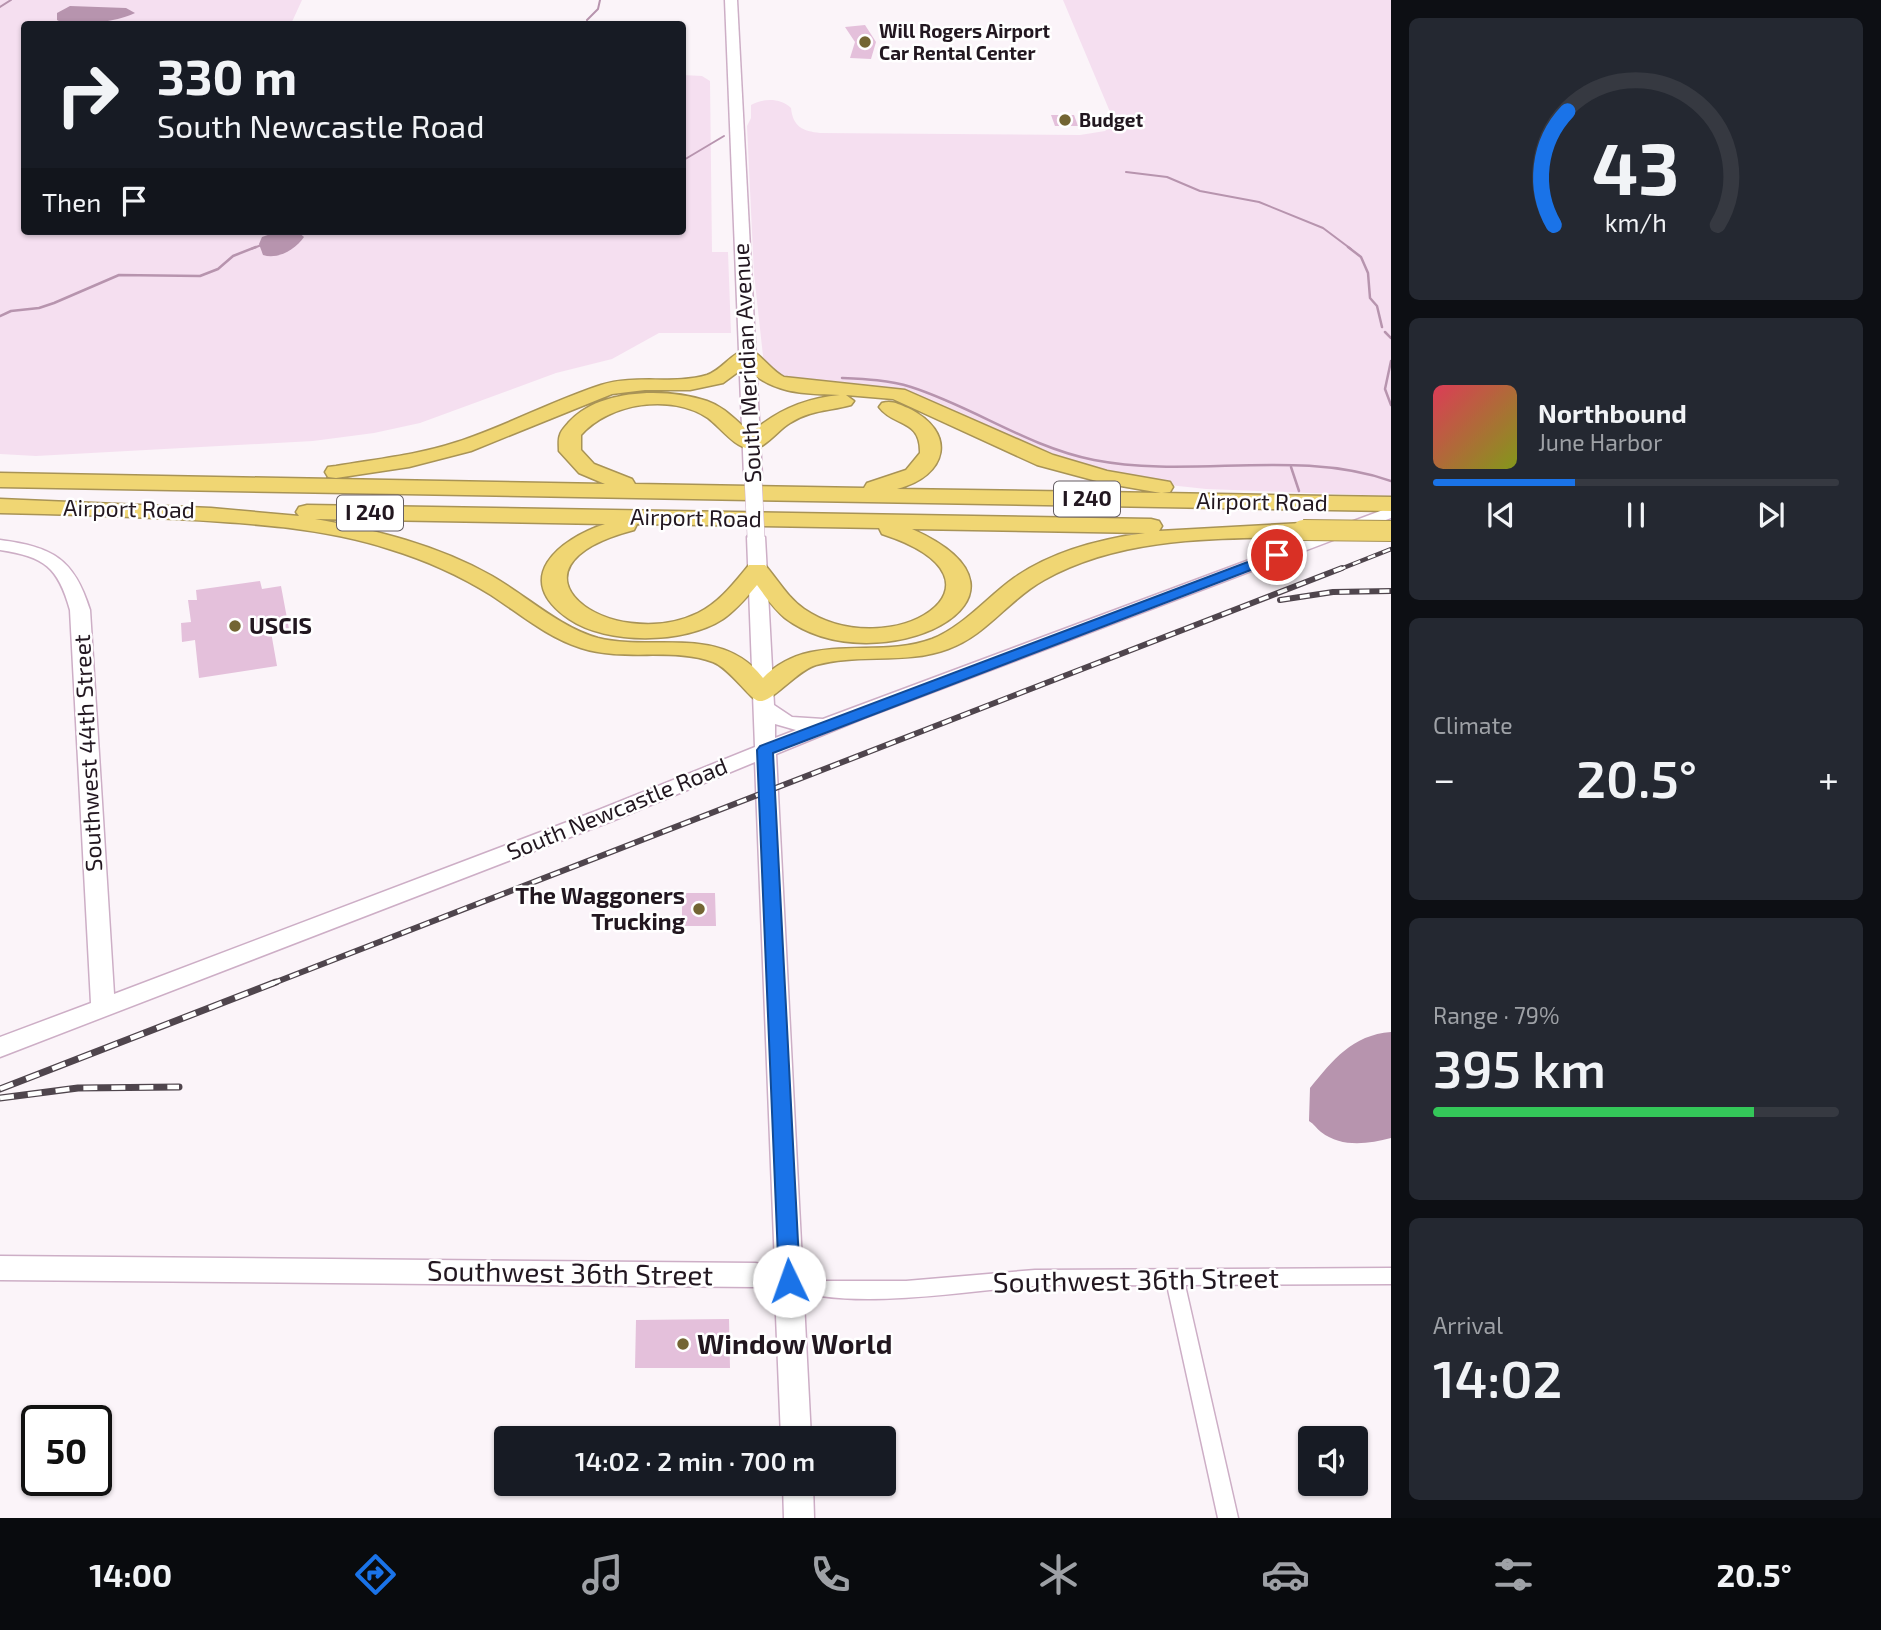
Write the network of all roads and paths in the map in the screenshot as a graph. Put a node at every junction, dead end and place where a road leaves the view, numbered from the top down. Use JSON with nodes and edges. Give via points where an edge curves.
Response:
{"nodes":[{"id":1,"x":731,"y":0,"type":"edge"},
{"id":2,"x":747,"y":355,"type":"junction"},
{"id":3,"x":752,"y":443,"type":"junction"},
{"id":4,"x":0,"y":480,"type":"edge"},
{"id":5,"x":180,"y":483,"type":"junction"},
{"id":6,"x":647,"y":492,"type":"junction"},
{"id":7,"x":832,"y":495,"type":"junction"},
{"id":8,"x":1341,"y":503,"type":"junction"},
{"id":9,"x":1391,"y":504,"type":"edge"},
{"id":10,"x":0,"y":506,"type":"edge"},
{"id":11,"x":71,"y":508,"type":"junction"},
{"id":12,"x":1391,"y":512,"type":"edge"},
{"id":13,"x":669,"y":518,"type":"junction"},
{"id":14,"x":857,"y":521,"type":"junction"},
{"id":15,"x":1264,"y":530,"type":"junction"},
{"id":16,"x":1391,"y":531,"type":"edge"},
{"id":17,"x":0,"y":545,"type":"edge"},
{"id":18,"x":757,"y":570,"type":"junction"},
{"id":19,"x":763,"y":700,"type":"junction"},
{"id":20,"x":829,"y":725,"type":"junction"},
{"id":21,"x":765,"y":750,"type":"junction"},
{"id":22,"x":103,"y":1008,"type":"junction"},
{"id":23,"x":0,"y":1047,"type":"edge"},
{"id":24,"x":0,"y":1268,"type":"edge"},
{"id":25,"x":1391,"y":1276,"type":"edge"},
{"id":26,"x":1174,"y":1277,"type":"junction"},
{"id":27,"x":789,"y":1281,"type":"junction"},
{"id":28,"x":795,"y":1426,"type":"edge"},
{"id":29,"x":799,"y":1496,"type":"edge"},
{"id":30,"x":800,"y":1518,"type":"edge"},
{"id":31,"x":1228,"y":1518,"type":"edge"}],
"edges":[{"from":1,"to":2,"type":"main road","name":"South Meridian Avenue"},
{"from":2,"to":3,"type":"main road","name":"South Meridian Avenue"},
{"from":2,"to":5,"type":"highway","via":[[716,379],[608,389],[490,438],[409,461],[322,474]]},
{"from":2,"to":8,"type":"highway","via":[[764,373],[783,383],[898,394],[1020,450],[1104,477],[1169,488]]},
{"from":3,"to":6,"type":"highway","via":[[715,412],[673,399],[621,402],[582,419],[570,433],[573,457],[603,478]]},
{"from":3,"to":7,"type":"highway","via":[[784,416],[834,401],[888,407],[912,417],[929,432],[933,441],[930,460],[914,476]]},
{"from":3,"to":18,"type":"main road","name":"South Meridian Avenue","bridge":true},
{"from":4,"to":5,"type":"highway","name":"Airport Road","number":"I 240"},
{"from":5,"to":6,"type":"highway","name":"Airport Road","number":"I 240"},
{"from":6,"to":7,"type":"highway","name":"Airport Road","number":"I 240"},
{"from":7,"to":8,"type":"highway","name":"Airport Road","number":"I 240"},
{"from":8,"to":9,"type":"highway","name":"Airport Road","number":"I 240"},
{"from":10,"to":11,"type":"highway","name":"Airport Road","number":"I 240"},
{"from":11,"to":13,"type":"highway","name":"Airport Road","number":"I 240"},
{"from":11,"to":19,"type":"highway","via":[[245,518],[379,539],[452,565],[589,643],[629,650],[697,650],[728,659],[742,668]]},
{"from":12,"to":20,"type":"main road","name":"South Newcastle Road"},
{"from":13,"to":14,"type":"highway","name":"Airport Road","number":"I 240"},
{"from":13,"to":18,"type":"highway","via":[[611,528],[571,548],[556,568],[554,579],[566,605],[591,620],[624,629],[663,630],[684,626],[722,608]]},
{"from":14,"to":15,"type":"highway","name":"Airport Road","number":"I 240"},
{"from":14,"to":18,"type":"highway","via":[[904,533],[936,549],[956,573],[956,599],[947,611],[933,621],[896,633],[837,631],[787,608]]},
{"from":15,"to":16,"type":"highway","name":"Airport Road","bridge":true},
{"from":15,"to":19,"type":"highway","via":[[1160,537],[1096,550],[1034,575],[966,630],[939,644],[899,654],[808,660],[781,674]]},
{"from":17,"to":22,"type":"main road","name":"Southwest 44th Street","via":[[29,551],[60,568],[71,582],[80,610]]},
{"from":18,"to":19,"type":"main road","name":"South Meridian Avenue"},
{"from":19,"to":20,"type":"main road","via":[[789,723]]},
{"from":19,"to":21,"type":"main road","name":"South Meridian Avenue"},
{"from":20,"to":21,"type":"main road","name":"South Newcastle Road"},
{"from":21,"to":22,"type":"main road","name":"South Newcastle Road"},
{"from":21,"to":27,"type":"main road","name":"South Meridian Avenue"},
{"from":22,"to":23,"type":"main road","name":"South Newcastle Road"},
{"from":24,"to":27,"type":"main road","name":"Southwest 36th Street","via":[[755,1275]]},
{"from":25,"to":26,"type":"street","name":"Southwest 36th Street"},
{"from":26,"to":27,"type":"street","name":"Southwest 36th Street","via":[[1035,1278],[906,1289],[824,1289]]},
{"from":26,"to":31,"type":"street"},
{"from":27,"to":28,"type":"main road","name":"South Meridian Avenue"},
{"from":29,"to":30,"type":"main road"}]}
